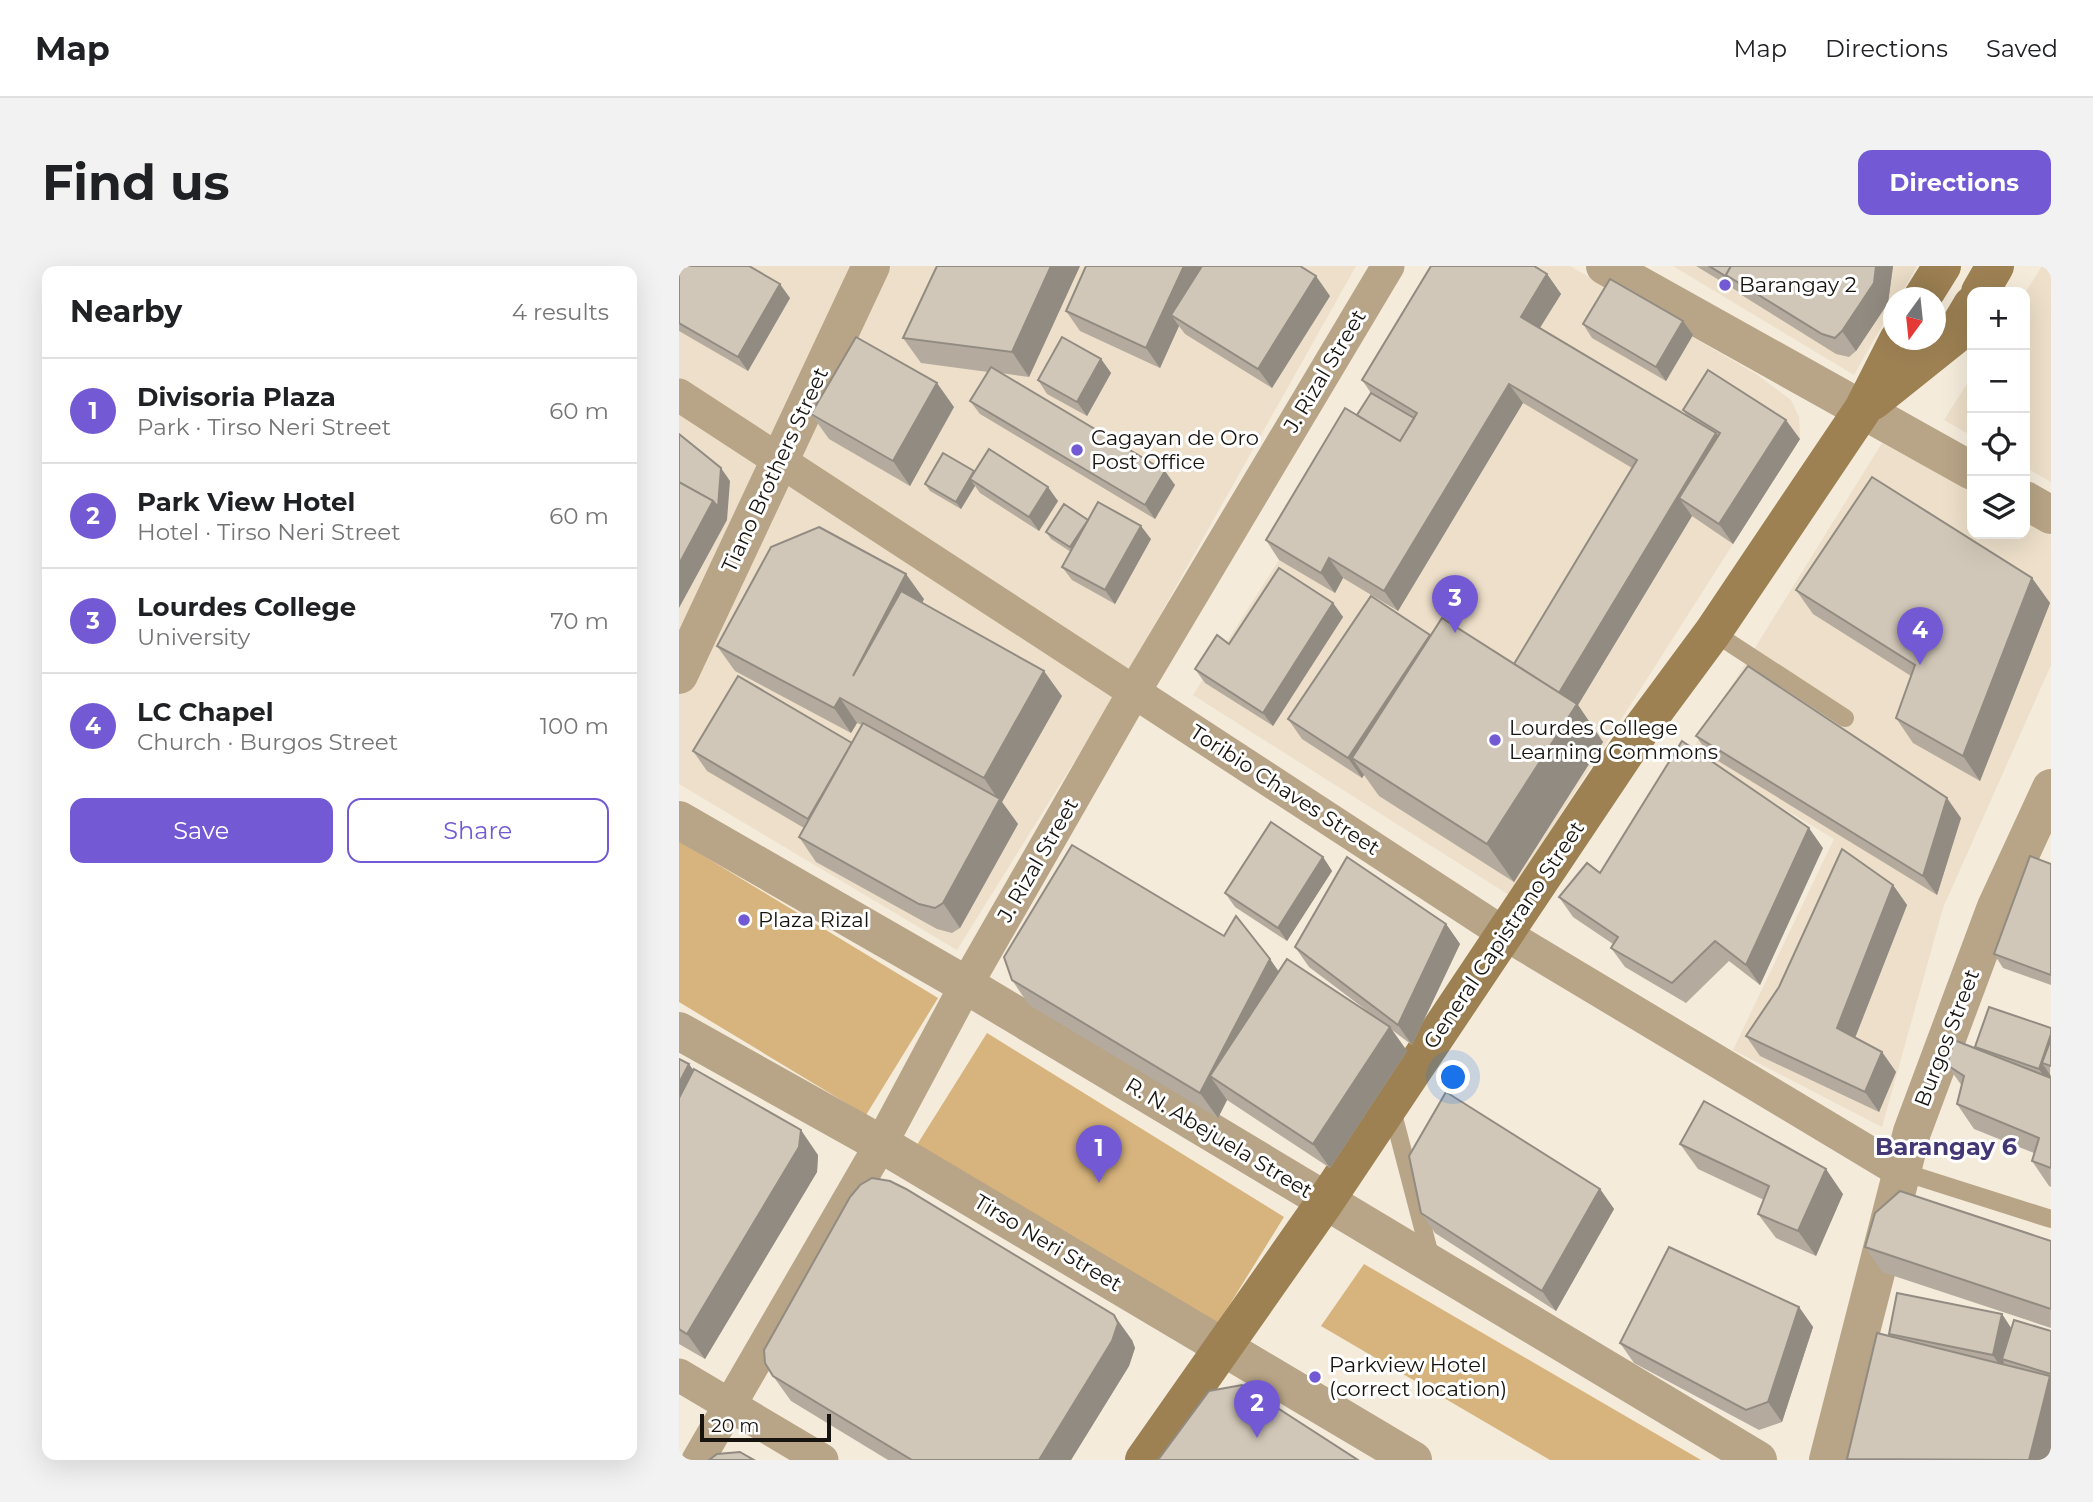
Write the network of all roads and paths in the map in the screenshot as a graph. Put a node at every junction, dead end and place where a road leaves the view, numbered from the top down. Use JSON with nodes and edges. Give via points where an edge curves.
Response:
{"nodes":[{"id":1,"x":871,"y":266,"type":"edge"},
{"id":2,"x":1388,"y":266,"type":"edge"},
{"id":3,"x":1605,"y":266,"type":"edge"},
{"id":4,"x":1942,"y":266,"type":"edge"},
{"id":5,"x":1995,"y":266,"type":"edge"},
{"id":6,"x":1929,"y":287,"type":"edge"},
{"id":7,"x":1983,"y":287,"type":"edge"},
{"id":8,"x":1967,"y":314,"type":"edge"},
{"id":9,"x":1893,"y":350,"type":"edge"},
{"id":10,"x":679,"y":395,"type":"edge"},
{"id":11,"x":1863,"y":409,"type":"junction"},
{"id":12,"x":780,"y":461,"type":"junction"},
{"id":13,"x":1967,"y":468,"type":"edge"},
{"id":14,"x":2030,"y":503,"type":"edge"},
{"id":15,"x":2051,"y":515,"type":"edge"},
{"id":16,"x":1713,"y":632,"type":"junction"},
{"id":17,"x":679,"y":675,"type":"edge"},
{"id":18,"x":1134,"y":692,"type":"junction"},
{"id":19,"x":1845,"y":718,"type":"dead end"},
{"id":20,"x":2051,"y":788,"type":"edge"},
{"id":21,"x":679,"y":820,"type":"edge"},
{"id":22,"x":1505,"y":934,"type":"junction"},
{"id":23,"x":966,"y":985,"type":"junction"},
{"id":24,"x":679,"y":1031,"type":"edge"},
{"id":25,"x":1391,"y":1104,"type":"junction"},
{"id":26,"x":881,"y":1144,"type":"junction"},
{"id":27,"x":1900,"y":1171,"type":"junction"},
{"id":28,"x":1325,"y":1202,"type":"junction"},
{"id":29,"x":2051,"y":1219,"type":"edge"},
{"id":30,"x":1432,"y":1265,"type":"junction"},
{"id":31,"x":1224,"y":1347,"type":"junction"},
{"id":32,"x":679,"y":1375,"type":"edge"},
{"id":33,"x":731,"y":1404,"type":"junction"},
{"id":34,"x":698,"y":1460,"type":"edge"},
{"id":35,"x":822,"y":1460,"type":"edge"},
{"id":36,"x":1145,"y":1460,"type":"edge"},
{"id":37,"x":1413,"y":1460,"type":"edge"},
{"id":38,"x":1758,"y":1460,"type":"edge"},
{"id":39,"x":1828,"y":1460,"type":"edge"}],
"edges":[{"from":1,"to":12,"type":"street","name":"Tiano Brothers Street"},
{"from":2,"to":18,"type":"street","name":"J. Rizal Street"},
{"from":3,"to":11,"type":"street"},
{"from":4,"to":6,"type":"main road"},
{"from":5,"to":7,"type":"main road"},
{"from":8,"to":11,"type":"main road","name":"General Capistrano Street","via":[[1953,338]]},
{"from":9,"to":11,"type":"main road","name":"General Capistrano Street"},
{"from":10,"to":12,"type":"street","name":"Toribio Chaves Street"},
{"from":11,"to":13,"type":"street"},
{"from":11,"to":16,"type":"main road","name":"General Capistrano Street"},
{"from":12,"to":17,"type":"street","name":"Tiano Brothers Street"},
{"from":12,"to":18,"type":"street","name":"Toribio Chaves Street"},
{"from":14,"to":15,"type":"street"},
{"from":16,"to":19,"type":"lane"},
{"from":16,"to":22,"type":"main road","name":"General Capistrano Street","via":[[1642,728]]},
{"from":18,"to":22,"type":"street","name":"Toribio Chaves Street"},
{"from":18,"to":23,"type":"street","name":"J. Rizal Street"},
{"from":20,"to":27,"type":"street","name":"Burgos Street","via":[[1996,907]]},
{"from":21,"to":23,"type":"street","name":"R. N. Abejuela Street"},
{"from":22,"to":25,"type":"main road","name":"General Capistrano Street"},
{"from":22,"to":27,"type":"street","name":"Toribio Chaves Street"},
{"from":23,"to":26,"type":"street","name":"J. Rizal Street"},
{"from":23,"to":28,"type":"street","name":"R. N. Abejuela Street"},
{"from":24,"to":26,"type":"street","name":"Tirso Neri Street"},
{"from":25,"to":28,"type":"main road","name":"General Capistrano Street"},
{"from":25,"to":30,"type":"lane"},
{"from":26,"to":31,"type":"street","name":"Tirso Neri Street"},
{"from":26,"to":33,"type":"street","name":"J. Rizal Street"},
{"from":27,"to":29,"type":"lane"},
{"from":27,"to":39,"type":"street","name":"Burgos Street"},
{"from":28,"to":30,"type":"street","name":"R. N. Abejuela Street"},
{"from":28,"to":31,"type":"main road","name":"General Capistrano Street"},
{"from":30,"to":38,"type":"street","name":"R. N. Abejuela Street"},
{"from":31,"to":36,"type":"main road","name":"General Capistrano Street"},
{"from":31,"to":37,"type":"street","name":"Tirso Neri Street"},
{"from":32,"to":33,"type":"street"},
{"from":33,"to":34,"type":"street","name":"J. Rizal Street"},
{"from":33,"to":35,"type":"street"}]}
